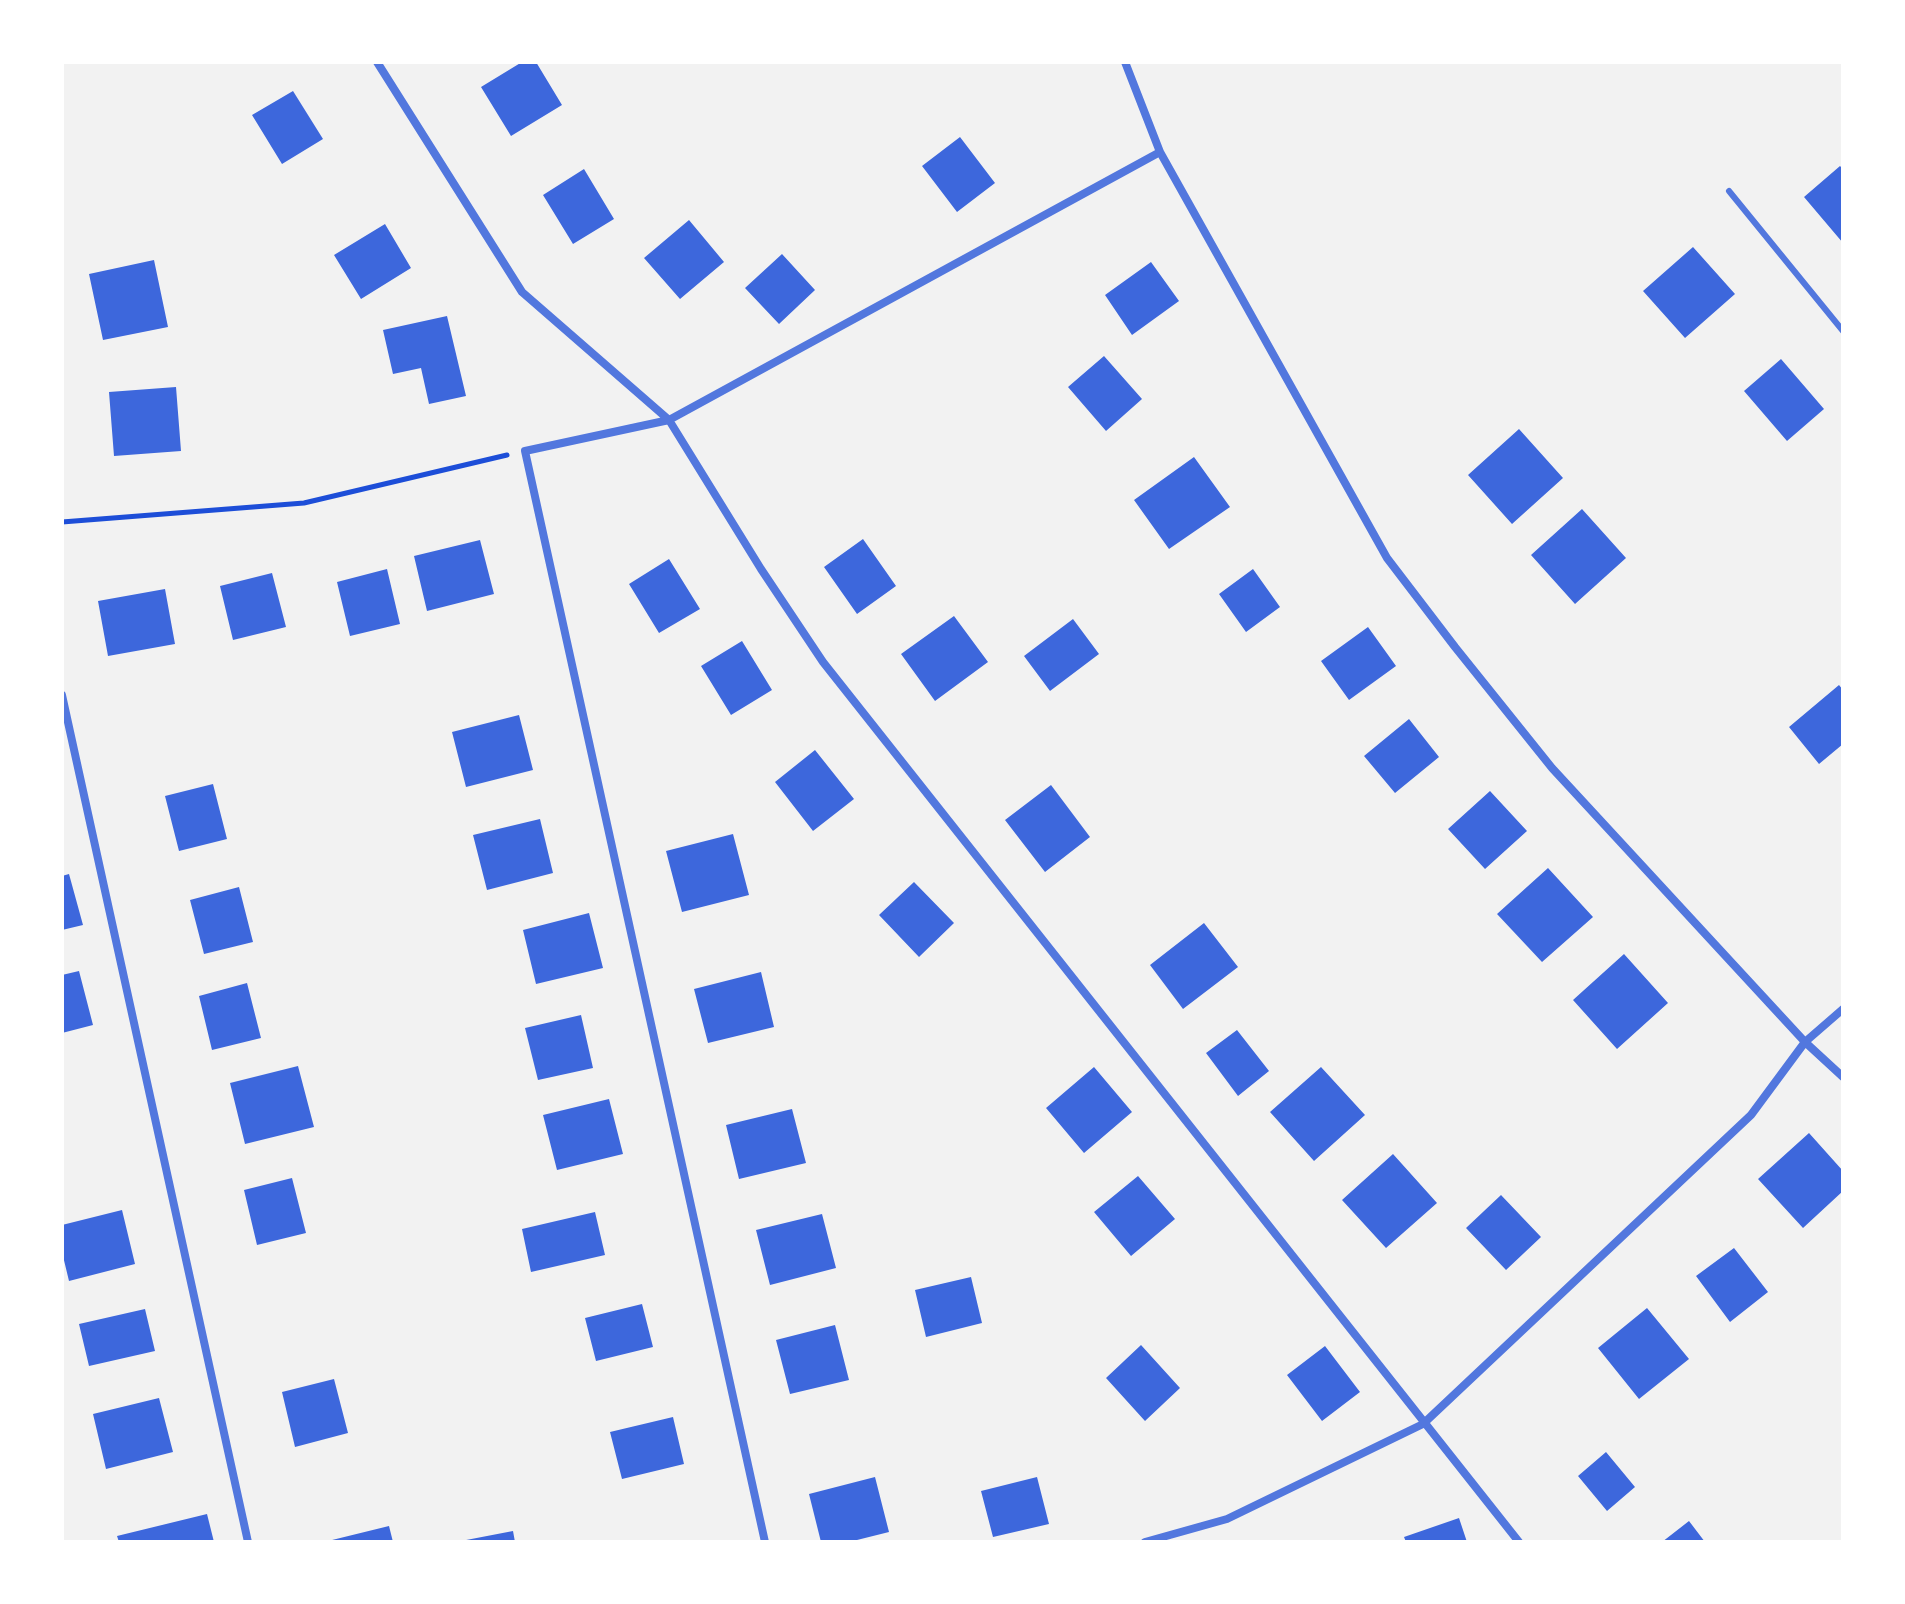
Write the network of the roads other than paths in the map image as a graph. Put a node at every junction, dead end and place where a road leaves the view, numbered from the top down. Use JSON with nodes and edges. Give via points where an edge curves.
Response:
{"nodes":[{"id":1,"x":377,"y":62,"type":"edge"},
{"id":2,"x":1125,"y":62,"type":"edge"},
{"id":3,"x":1160,"y":152,"type":"junction"},
{"id":4,"x":1729,"y":191,"type":"dead end"},
{"id":5,"x":1843,"y":331,"type":"edge"},
{"id":6,"x":669,"y":420,"type":"junction"},
{"id":7,"x":62,"y":695,"type":"edge"},
{"id":8,"x":1843,"y":1009,"type":"edge"},
{"id":9,"x":1805,"y":1042,"type":"junction"},
{"id":10,"x":1843,"y":1077,"type":"edge"},
{"id":11,"x":1423,"y":1424,"type":"junction"},
{"id":12,"x":248,"y":1542,"type":"edge"},
{"id":13,"x":765,"y":1542,"type":"edge"},
{"id":14,"x":1145,"y":1542,"type":"edge"},
{"id":15,"x":1519,"y":1542,"type":"edge"}],
"edges":[{"from":1,"to":6,"type":"street","via":[[522,292]]},
{"from":2,"to":3,"type":"street"},
{"from":3,"to":6,"type":"street"},
{"from":3,"to":9,"type":"street","via":[[1387,558],[1552,768]]},
{"from":4,"to":5,"type":"lane"},
{"from":6,"to":11,"type":"street","via":[[823,662]]},
{"from":6,"to":13,"type":"street","via":[[525,451]]},
{"from":7,"to":12,"type":"street"},
{"from":8,"to":9,"type":"street"},
{"from":9,"to":10,"type":"street"},
{"from":9,"to":11,"type":"street","via":[[1751,1115]]},
{"from":11,"to":14,"type":"street","via":[[1227,1519]]},
{"from":11,"to":15,"type":"street"}]}
